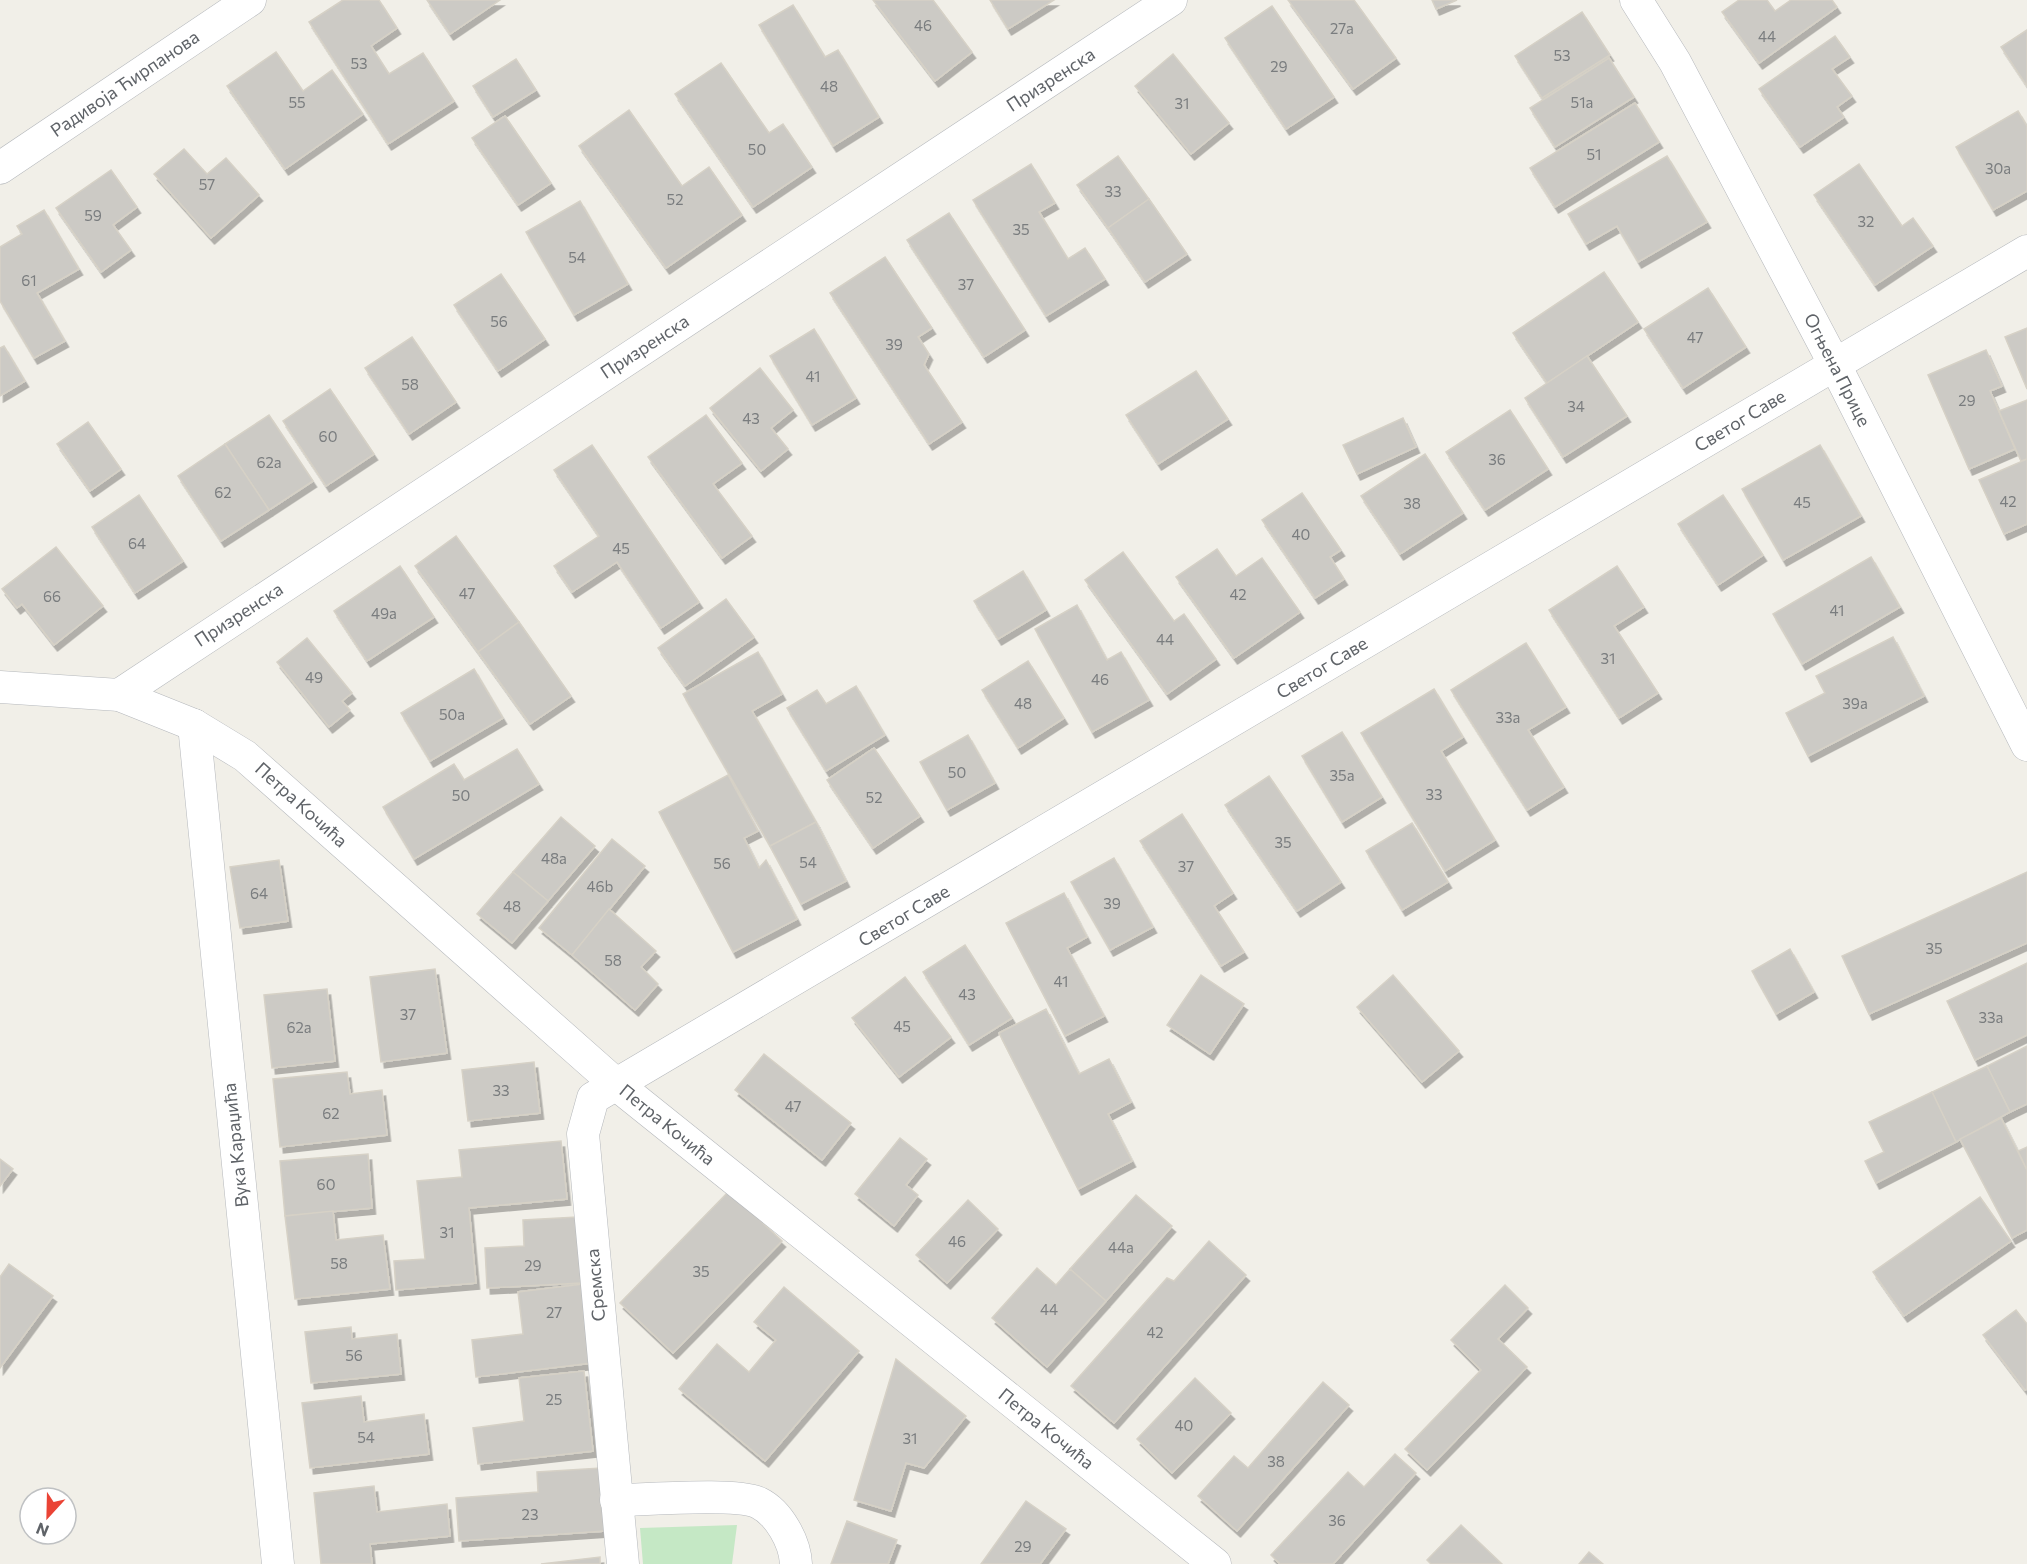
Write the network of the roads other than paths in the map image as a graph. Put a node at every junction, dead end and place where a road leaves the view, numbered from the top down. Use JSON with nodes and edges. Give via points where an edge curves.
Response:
{"nodes":[{"id":1,"x":250,"y":0,"type":"edge"},
{"id":2,"x":1171,"y":0,"type":"edge"},
{"id":3,"x":1636,"y":0,"type":"edge"},
{"id":4,"x":0,"y":168,"type":"edge"},
{"id":5,"x":2027,"y":251,"type":"edge"},
{"id":6,"x":1835,"y":365,"type":"junction"},
{"id":7,"x":0,"y":687,"type":"edge"},
{"id":8,"x":119,"y":695,"type":"junction"},
{"id":9,"x":194,"y":725,"type":"junction"},
{"id":10,"x":2027,"y":745,"type":"edge"},
{"id":11,"x":617,"y":1085,"type":"junction"},
{"id":12,"x":616,"y":1500,"type":"junction"},
{"id":13,"x":278,"y":1564,"type":"edge"},
{"id":14,"x":623,"y":1564,"type":"edge"},
{"id":15,"x":796,"y":1564,"type":"edge"},
{"id":16,"x":1215,"y":1564,"type":"edge"}],
"edges":[{"from":1,"to":4,"type":"street","name":"Радивоја Ћирпанова"},
{"from":2,"to":8,"type":"street","name":"Призренска"},
{"from":3,"to":6,"type":"street","name":"Огњена Прице","via":[[1675,62]]},
{"from":5,"to":6,"type":"street","name":"Светог Саве"},
{"from":6,"to":10,"type":"street","name":"Огњена Прице"},
{"from":6,"to":11,"type":"street","name":"Светог Саве"},
{"from":7,"to":8,"type":"street","name":"Петра Кочића"},
{"from":8,"to":9,"type":"street","name":"Петра Кочића"},
{"from":9,"to":11,"type":"street","name":"Петра Кочића","via":[[246,756]]},
{"from":9,"to":13,"type":"street","name":"Вука Караџића"},
{"from":11,"to":12,"type":"street","name":"Сремска","via":[[593,1098],[583,1134]]},
{"from":11,"to":16,"type":"street","name":"Петра Кочића"},
{"from":12,"to":14,"type":"street","name":"Сремска"},
{"from":12,"to":15,"type":"street","via":[[738,1498],[759,1503],[788,1533]]}]}
